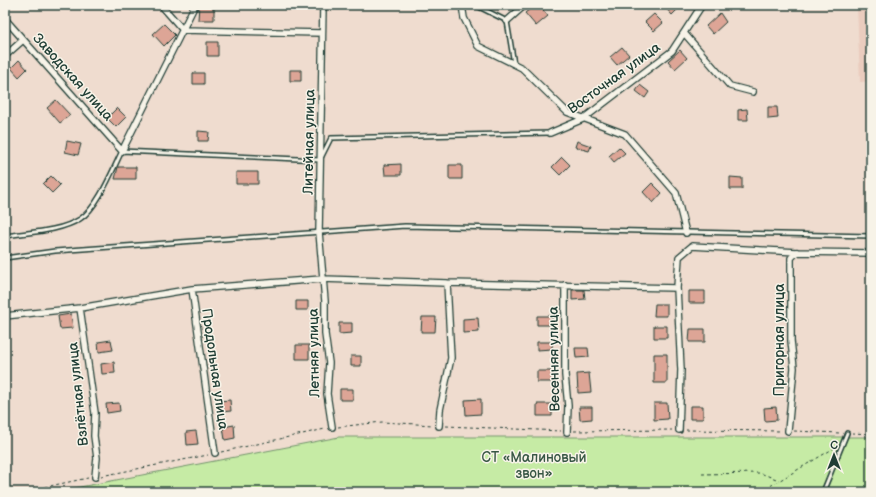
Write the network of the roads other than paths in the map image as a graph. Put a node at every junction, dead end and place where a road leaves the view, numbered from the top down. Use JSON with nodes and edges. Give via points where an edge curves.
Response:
{"nodes":[{"id":1,"x":161,"y":5,"type":"edge"},
{"id":2,"x":195,"y":5,"type":"edge"},
{"id":3,"x":323,"y":5,"type":"edge"},
{"id":4,"x":462,"y":5,"type":"edge"},
{"id":5,"x":475,"y":5,"type":"edge"},
{"id":6,"x":525,"y":5,"type":"edge"},
{"id":7,"x":702,"y":5,"type":"edge"},
{"id":8,"x":5,"y":20,"type":"edge"},
{"id":9,"x":507,"y":21,"type":"junction"},
{"id":10,"x":183,"y":30,"type":"junction"},
{"id":11,"x":322,"y":33,"type":"junction"},
{"id":12,"x":684,"y":33,"type":"junction"},
{"id":13,"x":23,"y":40,"type":"junction"},
{"id":14,"x":5,"y":56,"type":"edge"},
{"id":15,"x":514,"y":64,"type":"junction"},
{"id":16,"x":753,"y":92,"type":"dead end"},
{"id":17,"x":583,"y":119,"type":"junction"},
{"id":18,"x":550,"y":133,"type":"joint"},
{"id":19,"x":122,"y":151,"type":"junction"},
{"id":20,"x":320,"y":160,"type":"junction"},
{"id":21,"x":319,"y":232,"type":"junction"},
{"id":22,"x":686,"y":233,"type":"junction"},
{"id":23,"x":5,"y":236,"type":"edge"},
{"id":24,"x":871,"y":236,"type":"edge"},
{"id":25,"x":797,"y":252,"type":"junction"},
{"id":26,"x":871,"y":253,"type":"edge"},
{"id":27,"x":5,"y":258,"type":"edge"},
{"id":28,"x":322,"y":279,"type":"junction"},
{"id":29,"x":447,"y":283,"type":"junction"},
{"id":30,"x":565,"y":285,"type":"junction"},
{"id":31,"x":677,"y":288,"type":"junction"},
{"id":32,"x":192,"y":289,"type":"junction"},
{"id":33,"x":80,"y":308,"type":"junction"},
{"id":34,"x":5,"y":316,"type":"edge"},
{"id":35,"x":439,"y":426,"type":"road end"},
{"id":36,"x":332,"y":427,"type":"road end"},
{"id":37,"x":679,"y":430,"type":"road end"},
{"id":38,"x":788,"y":431,"type":"road end"},
{"id":39,"x":567,"y":432,"type":"road end"},
{"id":40,"x":847,"y":433,"type":"road end"},
{"id":41,"x":215,"y":453,"type":"road end"},
{"id":42,"x":95,"y":477,"type":"road end"},
{"id":43,"x":823,"y":492,"type":"edge"}],
"edges":[{"from":1,"to":10,"type":"street"},
{"from":2,"to":10,"type":"street"},
{"from":3,"to":11,"type":"street","name":"Литейная улица"},
{"from":4,"to":15,"type":"street","via":[[464,18],[478,46]]},
{"from":5,"to":9,"type":"lane"},
{"from":6,"to":9,"type":"street"},
{"from":7,"to":12,"type":"street","name":"Восточная улица"},
{"from":8,"to":13,"type":"street","name":"Заводская улица"},
{"from":9,"to":15,"type":"lane"},
{"from":10,"to":11,"type":"street"},
{"from":10,"to":19,"type":"street"},
{"from":11,"to":20,"type":"street","name":"Литейная улица"},
{"from":12,"to":16,"type":"street","via":[[730,86]]},
{"from":12,"to":17,"type":"street","name":"Восточная улица","via":[[672,51]]},
{"from":13,"to":14,"type":"street"},
{"from":13,"to":19,"type":"street","name":"Заводская улица"},
{"from":15,"to":17,"type":"street","via":[[522,68],[567,112]]},
{"from":17,"to":18,"type":"street","name":"Восточная улица"},
{"from":17,"to":22,"type":"street","via":[[625,134],[676,193]]},
{"from":18,"to":20,"type":"lane","via":[[330,138]]},
{"from":19,"to":20,"type":"lane"},
{"from":19,"to":23,"type":"lane","via":[[98,198],[82,218],[65,226]]},
{"from":20,"to":21,"type":"street","name":"Литейная улица"},
{"from":21,"to":22,"type":"lane","via":[[406,226]]},
{"from":21,"to":27,"type":"lane","via":[[55,251]]},
{"from":21,"to":28,"type":"street","name":"Литейная улица"},
{"from":22,"to":24,"type":"lane"},
{"from":25,"to":26,"type":"street"},
{"from":25,"to":31,"type":"street","via":[[692,246],[679,257]]},
{"from":25,"to":38,"type":"street","name":"Пригорная улица","via":[[792,258],[791,341],[794,368]]},
{"from":28,"to":29,"type":"street"},
{"from":28,"to":32,"type":"street"},
{"from":28,"to":36,"type":"street","name":"Летняя улица","via":[[329,363],[327,394]]},
{"from":29,"to":30,"type":"street"},
{"from":29,"to":35,"type":"street","via":[[451,358]]},
{"from":30,"to":31,"type":"street"},
{"from":30,"to":39,"type":"street","name":"Весенняя улица"},
{"from":31,"to":37,"type":"street","via":[[681,370]]},
{"from":32,"to":33,"type":"street"},
{"from":32,"to":41,"type":"street","name":"Продольная улица"},
{"from":33,"to":34,"type":"street"},
{"from":33,"to":42,"type":"street","name":"Взлётная улица","via":[[95,413]]},
{"from":40,"to":43,"type":"lane"}]}
